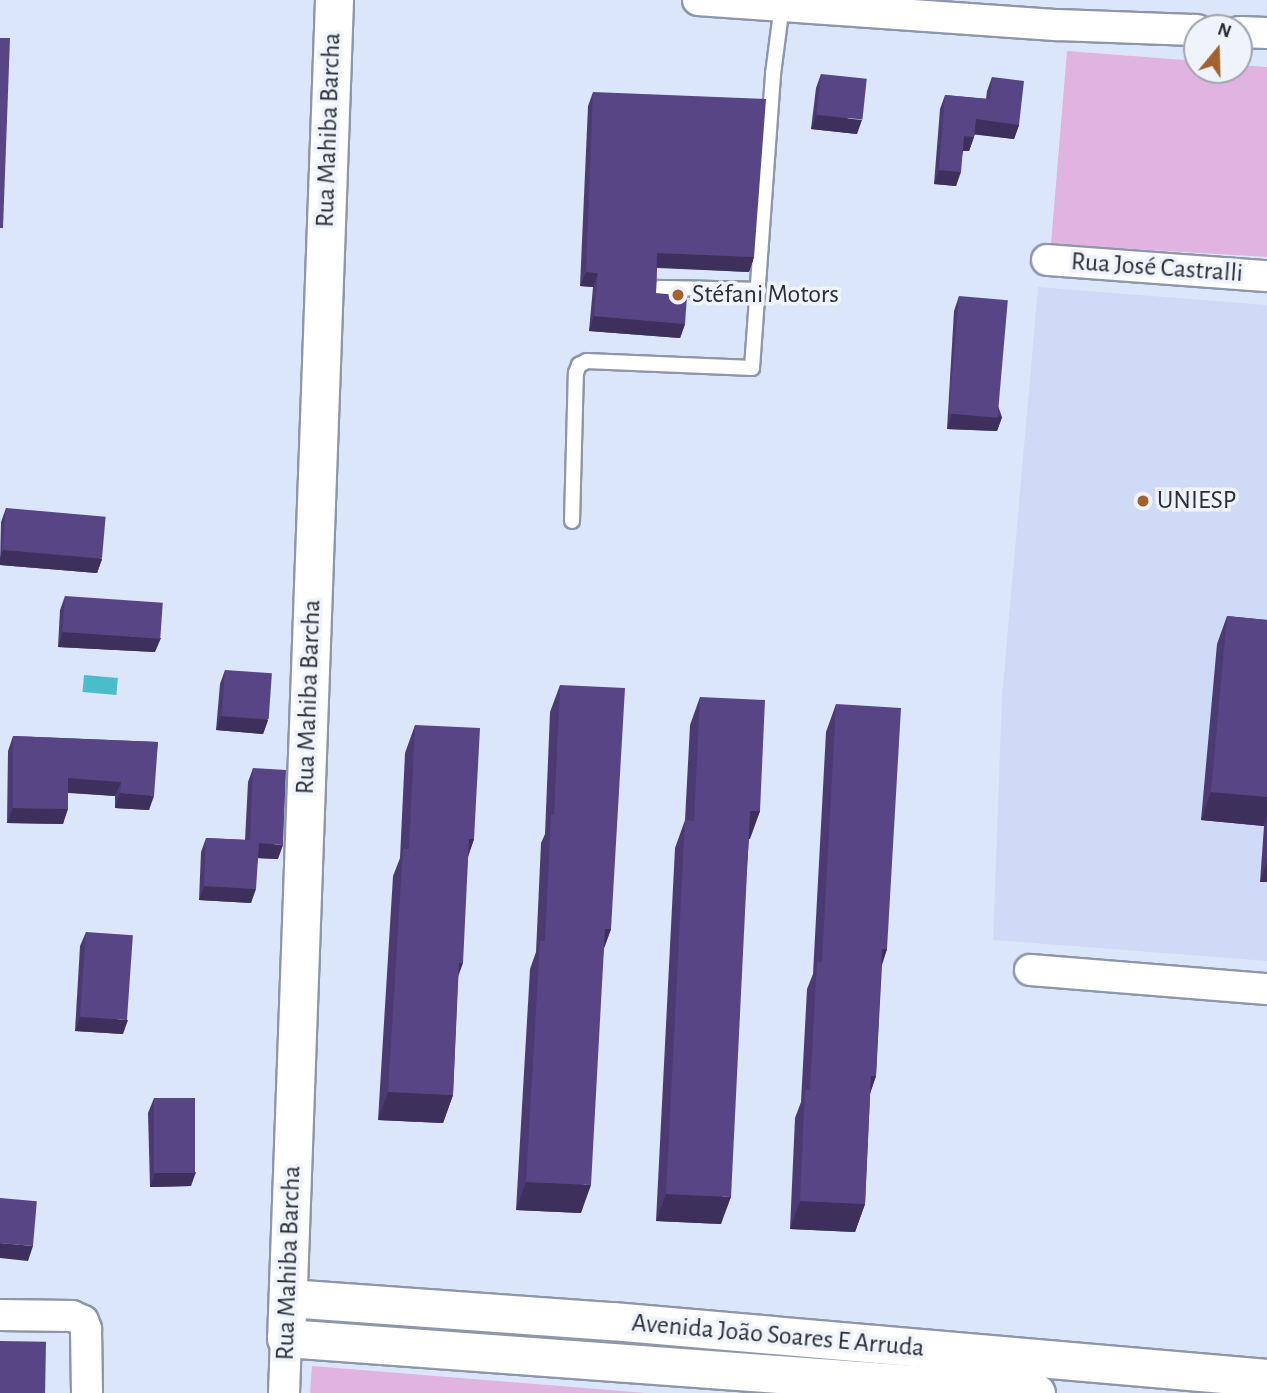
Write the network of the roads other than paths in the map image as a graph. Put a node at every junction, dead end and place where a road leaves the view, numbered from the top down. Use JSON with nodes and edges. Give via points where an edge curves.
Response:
{"nodes":[{"id":1,"x":334,"y":0,"type":"edge"},
{"id":2,"x":698,"y":0,"type":"edge"},
{"id":3,"x":782,"y":5,"type":"junction"},
{"id":4,"x":1183,"y":29,"type":"edge"},
{"id":5,"x":1047,"y":260,"type":"dead end"},
{"id":6,"x":1267,"y":276,"type":"edge"},
{"id":7,"x":659,"y":288,"type":"edge"},
{"id":8,"x":759,"y":290,"type":"junction"},
{"id":9,"x":572,"y":520,"type":"dead end"},
{"id":10,"x":1030,"y":970,"type":"dead end"},
{"id":11,"x":1267,"y":989,"type":"edge"},
{"id":12,"x":288,"y":1298,"type":"junction"},
{"id":13,"x":0,"y":1315,"type":"edge"},
{"id":14,"x":520,"y":1315,"type":"junction"},
{"id":15,"x":286,"y":1338,"type":"junction"},
{"id":16,"x":517,"y":1355,"type":"junction"},
{"id":17,"x":1267,"y":1378,"type":"edge"},
{"id":18,"x":1169,"y":1381,"type":"edge"},
{"id":19,"x":944,"y":1390,"type":"edge"},
{"id":20,"x":87,"y":1393,"type":"edge"},
{"id":21,"x":284,"y":1393,"type":"edge"},
{"id":22,"x":1036,"y":1393,"type":"edge"}],
"edges":[{"from":1,"to":12,"type":"street","name":"Rua Mahiba Barcha"},
{"from":2,"to":3,"type":"street"},
{"from":3,"to":4,"type":"street"},
{"from":3,"to":8,"type":"lane"},
{"from":5,"to":6,"type":"street","name":"Rua José Castralli"},
{"from":7,"to":8,"type":"lane"},
{"from":8,"to":9,"type":"lane","via":[[751,368],[587,361],[579,365]]},
{"from":10,"to":11,"type":"street"},
{"from":12,"to":14,"type":"street","name":"Avenida João Soares E Arruda"},
{"from":12,"to":15,"type":"street","name":"Rua Mahiba Barcha"},
{"from":13,"to":20,"type":"street","via":[[72,1316],[83,1321]]},
{"from":14,"to":16,"type":"street"},
{"from":14,"to":18,"type":"street","name":"Avenida João Soares E Arruda"},
{"from":15,"to":16,"type":"street","name":"Avenida João Soares E Arruda"},
{"from":15,"to":21,"type":"street","name":"Rua Mahiba Barcha"},
{"from":16,"to":19,"type":"street","name":"Avenida João Soares E Arruda"},
{"from":17,"to":18,"type":"street","name":"Avenida João Soares E Arruda"},
{"from":19,"to":22,"type":"street","name":"Avenida João Soares E Arruda"}]}
